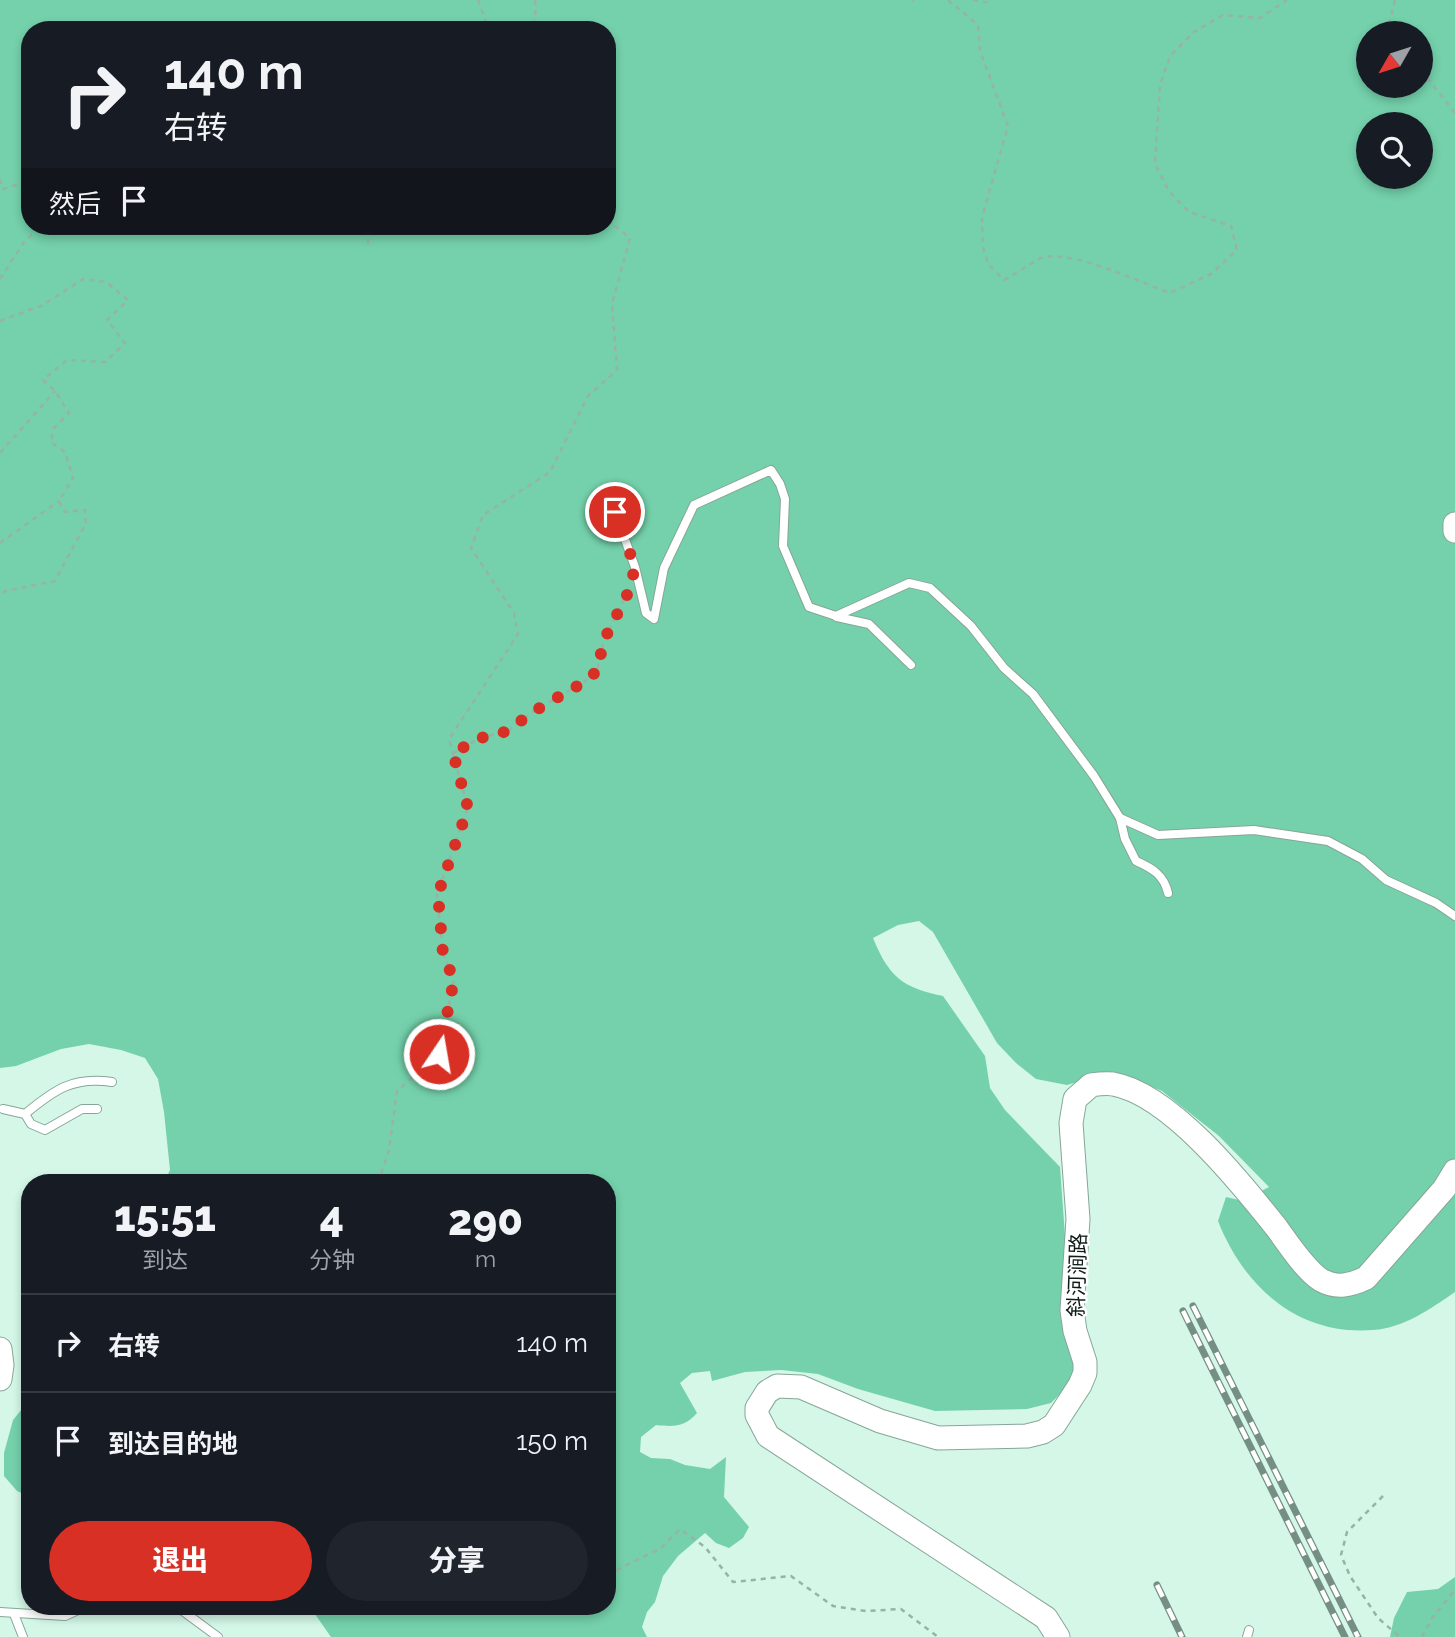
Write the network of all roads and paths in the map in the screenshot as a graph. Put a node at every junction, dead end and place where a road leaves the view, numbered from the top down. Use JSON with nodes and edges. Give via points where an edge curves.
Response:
{"nodes":[{"id":1,"x":478,"y":0,"type":"edge"},
{"id":2,"x":535,"y":0,"type":"edge"},
{"id":3,"x":948,"y":0,"type":"edge"},
{"id":4,"x":973,"y":0,"type":"edge"},
{"id":5,"x":991,"y":0,"type":"edge"},
{"id":6,"x":1287,"y":0,"type":"edge"},
{"id":7,"x":1395,"y":0,"type":"edge"},
{"id":8,"x":486,"y":21,"type":"edge"},
{"id":9,"x":536,"y":21,"type":"edge"},
{"id":10,"x":1390,"y":21,"type":"edge"},
{"id":11,"x":1433,"y":85,"type":"edge"},
{"id":12,"x":1455,"y":113,"type":"edge"},
{"id":13,"x":0,"y":179,"type":"edge"},
{"id":14,"x":21,"y":184,"type":"edge"},
{"id":15,"x":616,"y":227,"type":"edge"},
{"id":16,"x":32,"y":235,"type":"edge"},
{"id":17,"x":368,"y":235,"type":"edge"},
{"id":18,"x":368,"y":244,"type":"dead end"},
{"id":19,"x":0,"y":279,"type":"edge"},
{"id":20,"x":0,"y":321,"type":"edge"},
{"id":21,"x":55,"y":391,"type":"junction"},
{"id":22,"x":0,"y":453,"type":"edge"},
{"id":23,"x":59,"y":500,"type":"junction"},
{"id":24,"x":615,"y":512,"type":"dead end"},
{"id":25,"x":1455,"y":524,"type":"edge"},
{"id":26,"x":1455,"y":531,"type":"edge"},
{"id":27,"x":0,"y":543,"type":"edge"},
{"id":28,"x":635,"y":567,"type":"junction"},
{"id":29,"x":0,"y":597,"type":"edge"},
{"id":30,"x":836,"y":616,"type":"junction"},
{"id":31,"x":911,"y":665,"type":"dead end"},
{"id":32,"x":453,"y":753,"type":"junction"},
{"id":33,"x":1120,"y":818,"type":"junction"},
{"id":34,"x":1168,"y":893,"type":"dead end"},
{"id":35,"x":1455,"y":916,"type":"edge"},
{"id":36,"x":112,"y":1082,"type":"dead end"},
{"id":37,"x":2,"y":1107,"type":"edge"},
{"id":38,"x":97,"y":1109,"type":"dead end"},
{"id":39,"x":24,"y":1114,"type":"junction"},
{"id":40,"x":0,"y":1121,"type":"edge"},
{"id":41,"x":1455,"y":1171,"type":"edge"},
{"id":42,"x":381,"y":1174,"type":"edge"},
{"id":43,"x":0,"y":1349,"type":"edge"},
{"id":44,"x":0,"y":1378,"type":"edge"},
{"id":45,"x":1383,"y":1496,"type":"dead end"},
{"id":46,"x":616,"y":1570,"type":"edge"},
{"id":47,"x":1455,"y":1590,"type":"edge"},
{"id":48,"x":0,"y":1612,"type":"edge"},
{"id":49,"x":14,"y":1614,"type":"junction"},
{"id":50,"x":21,"y":1614,"type":"edge"},
{"id":51,"x":40,"y":1615,"type":"edge"},
{"id":52,"x":67,"y":1615,"type":"edge"},
{"id":53,"x":188,"y":1615,"type":"edge"},
{"id":54,"x":23,"y":1637,"type":"edge"},
{"id":55,"x":218,"y":1637,"type":"edge"},
{"id":56,"x":938,"y":1637,"type":"edge"},
{"id":57,"x":1058,"y":1637,"type":"edge"},
{"id":58,"x":1400,"y":1637,"type":"edge"},
{"id":59,"x":1422,"y":1637,"type":"edge"}],
"edges":[{"from":1,"to":8,"type":"path"},
{"from":2,"to":9,"type":"path"},
{"from":3,"to":6,"type":"path","via":[[978,25],[981,51],[1008,126],[982,217],[988,264],[1004,280],[1041,258],[1062,255],[1170,293],[1211,274],[1237,250],[1231,226],[1189,212],[1169,191],[1155,164],[1160,85],[1170,56],[1194,32],[1223,15],[1260,18]]},
{"from":4,"to":5,"type":"path"},
{"from":7,"to":10,"type":"path"},
{"from":11,"to":12,"type":"path"},
{"from":13,"to":14,"type":"path","via":[[3,189]]},
{"from":15,"to":32,"type":"path","via":[[630,238],[612,304],[617,370],[588,396],[550,472],[483,515],[471,548],[514,613],[518,634],[449,739]]},
{"from":16,"to":19,"type":"path"},
{"from":17,"to":18,"type":"path"},
{"from":20,"to":21,"type":"path","via":[[43,305],[83,279],[106,282],[128,300],[107,320],[125,342],[105,362],[67,360],[43,380]]},
{"from":21,"to":22,"type":"path"},
{"from":21,"to":23,"type":"path","via":[[69,413],[54,428],[51,442],[65,452],[73,478]]},
{"from":23,"to":27,"type":"path"},
{"from":23,"to":29,"type":"path","via":[[65,512],[85,510],[86,523],[55,581],[5,591]]},
{"from":24,"to":28,"type":"lane"},
{"from":25,"to":26,"type":"street"},
{"from":28,"to":30,"type":"lane","via":[[646,613],[654,619],[664,568],[694,505],[771,470],[785,499],[783,545],[809,607]]},
{"from":28,"to":32,"type":"path","via":[[629,591],[604,640],[597,671],[508,731],[481,738]]},
{"from":30,"to":31,"type":"lane","via":[[869,624]]},
{"from":30,"to":33,"type":"lane","via":[[909,583],[930,588],[1033,694]]},
{"from":32,"to":42,"type":"path","via":[[468,808],[438,894],[443,954],[454,980],[439,1054],[397,1091]]},
{"from":33,"to":34,"type":"lane","via":[[1136,861],[1151,867],[1166,882]]},
{"from":33,"to":35,"type":"lane","via":[[1158,835],[1254,830],[1328,841],[1362,859],[1386,880]]},
{"from":36,"to":39,"type":"lane","via":[[73,1082]]},
{"from":37,"to":39,"type":"lane"},
{"from":37,"to":40,"type":"lane"},
{"from":38,"to":39,"type":"lane","via":[[82,1109],[45,1130],[31,1124]]},
{"from":41,"to":57,"type":"street","name":"斜河涧路","via":[[1366,1278],[1340,1286],[1321,1280],[1304,1263],[1241,1182],[1171,1115],[1114,1084],[1091,1085],[1075,1099],[1071,1123],[1078,1208],[1072,1310],[1085,1373],[1054,1425],[1027,1436],[938,1438],[880,1421],[801,1387],[777,1386],[767,1392],[757,1415],[768,1436],[1046,1619]]},
{"from":43,"to":44,"type":"street"},
{"from":45,"to":58,"type":"path","via":[[1348,1532],[1341,1555],[1378,1618]]},
{"from":46,"to":56,"type":"path","via":[[661,1548],[680,1529],[705,1547],[733,1582],[791,1576],[833,1606],[866,1611],[901,1609]]},
{"from":47,"to":59,"type":"path"},
{"from":48,"to":49,"type":"lane"},
{"from":49,"to":50,"type":"lane"},
{"from":49,"to":54,"type":"lane"},
{"from":51,"to":52,"type":"lane"},
{"from":53,"to":55,"type":"lane"}]}
